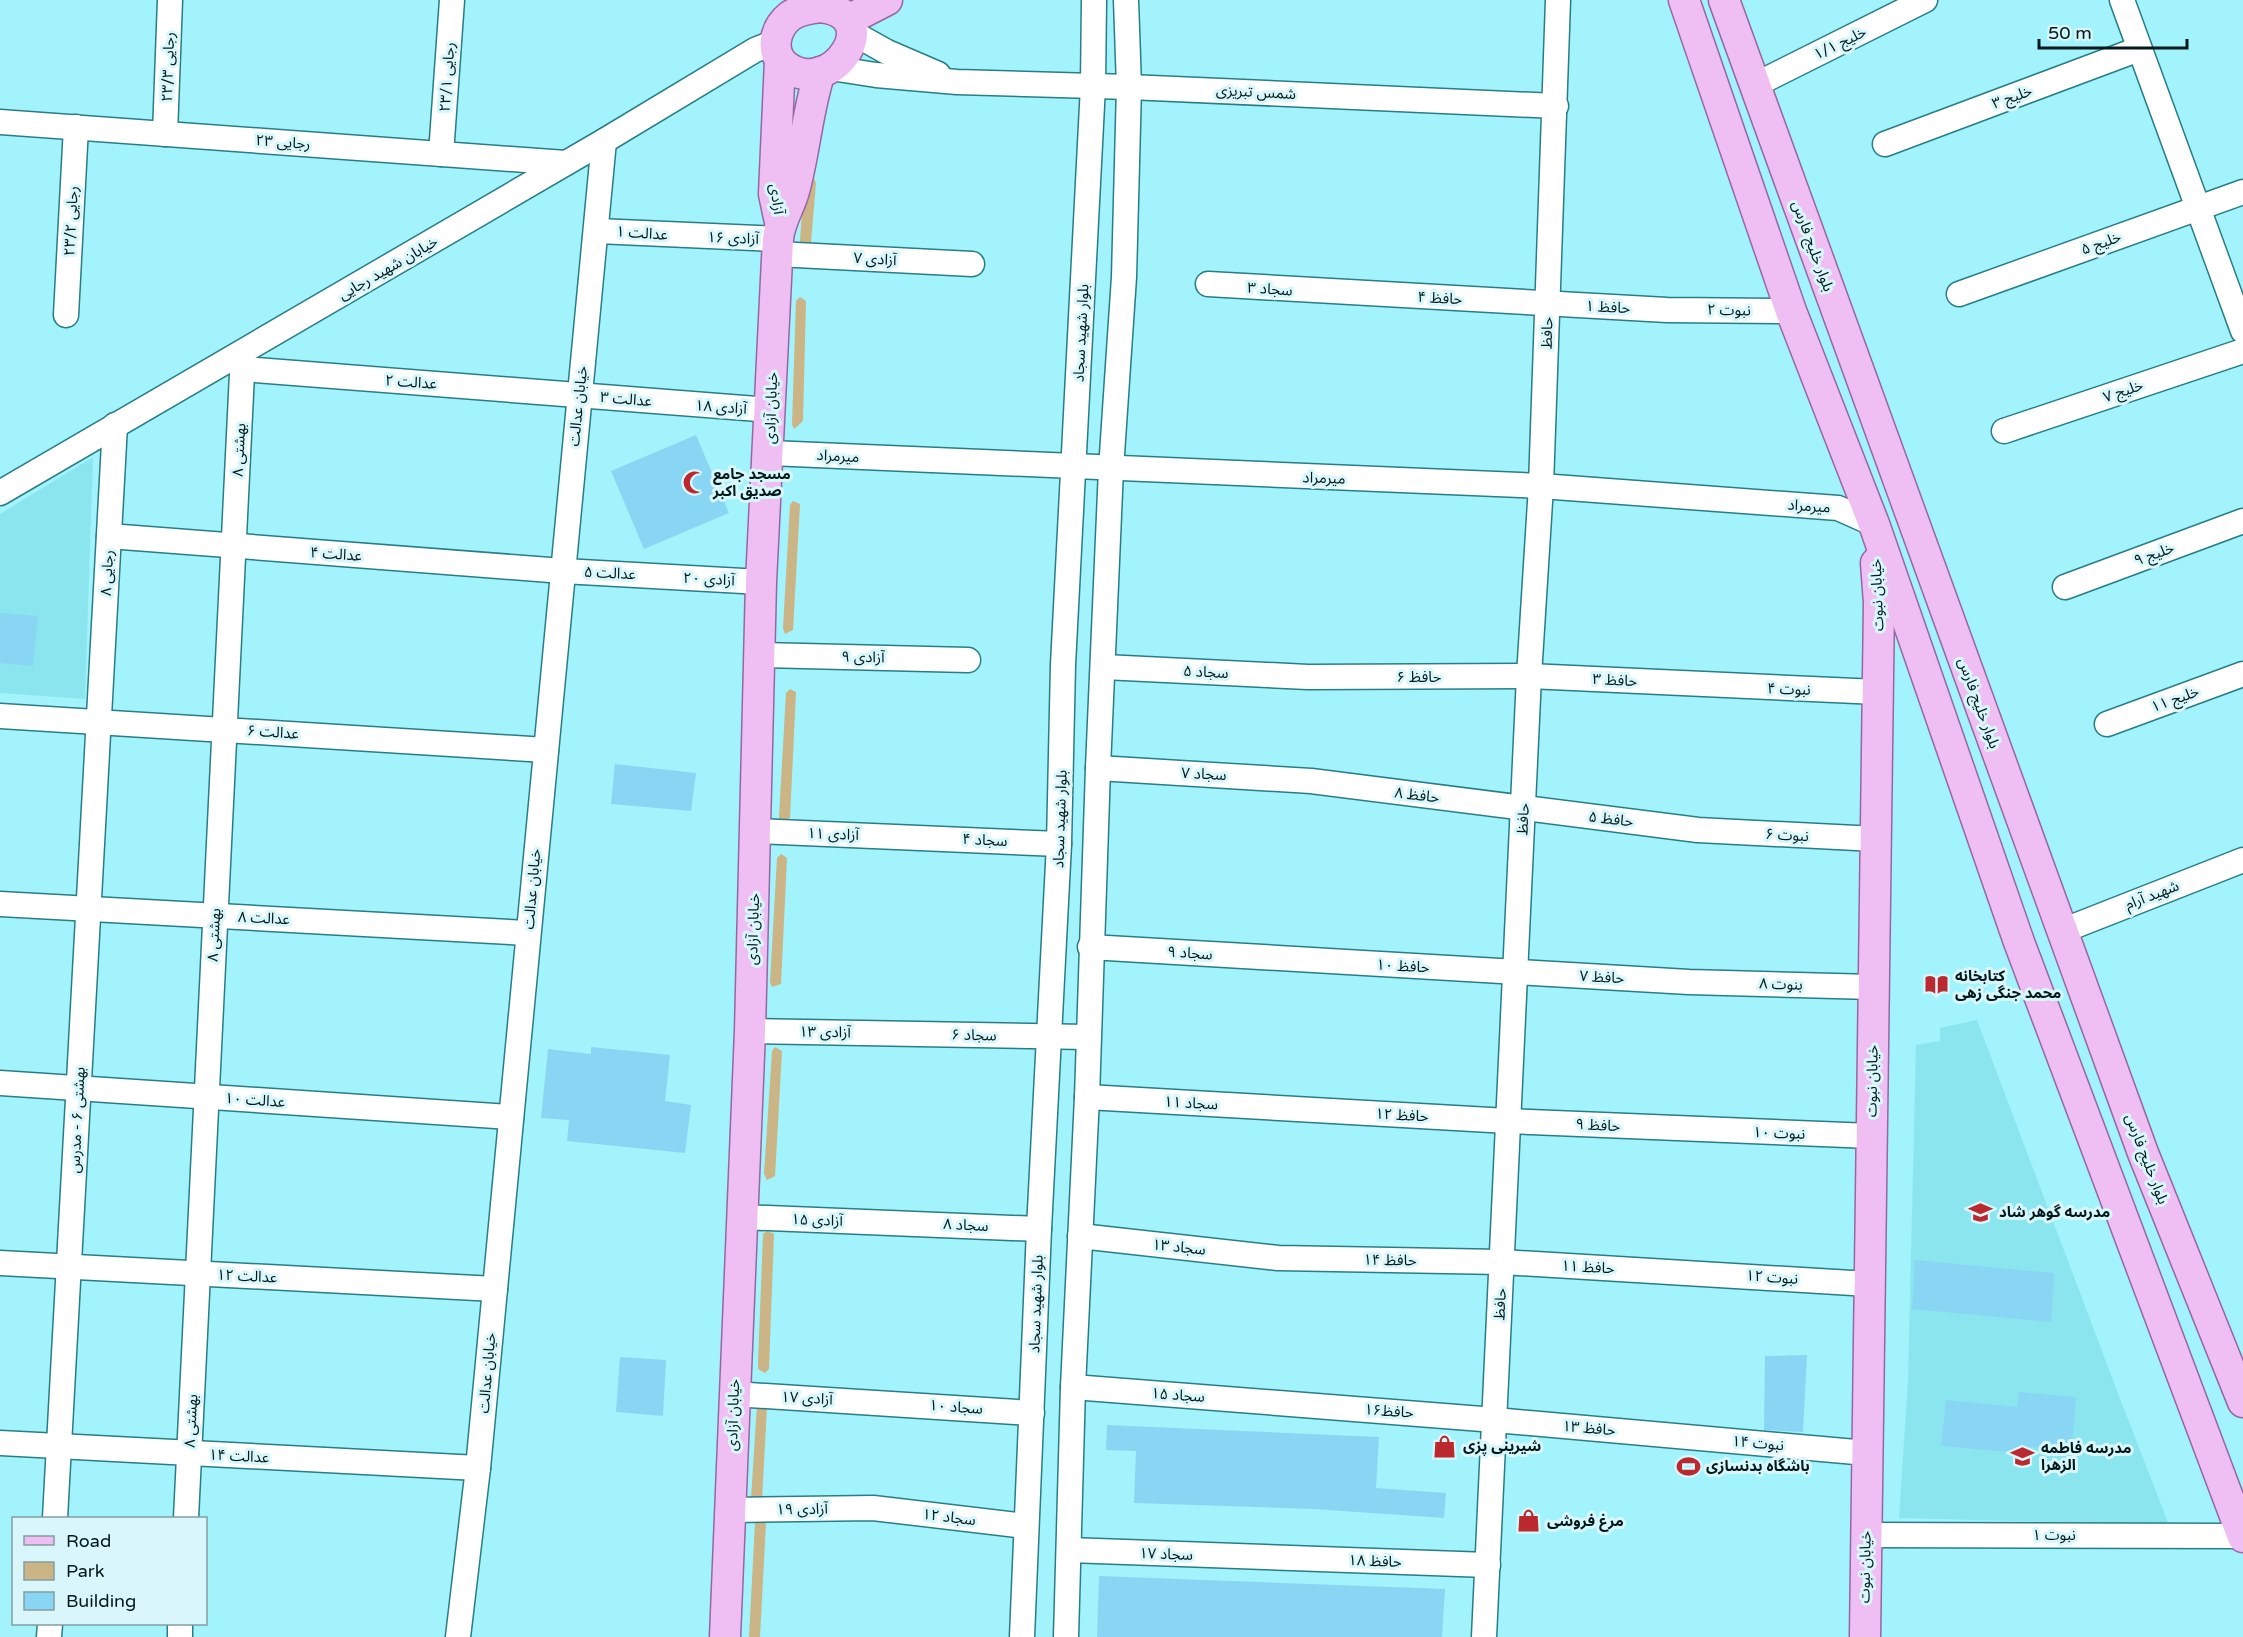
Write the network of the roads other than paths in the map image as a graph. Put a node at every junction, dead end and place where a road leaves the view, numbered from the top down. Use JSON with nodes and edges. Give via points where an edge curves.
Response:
{"nodes":[{"id":1,"x":170,"y":0,"type":"edge"},
{"id":2,"x":452,"y":0,"type":"edge"},
{"id":3,"x":886,"y":0,"type":"edge"},
{"id":4,"x":1094,"y":0,"type":"edge"},
{"id":5,"x":1126,"y":0,"type":"edge"},
{"id":6,"x":1558,"y":0,"type":"edge"},
{"id":7,"x":1684,"y":0,"type":"edge"},
{"id":8,"x":1724,"y":0,"type":"edge"},
{"id":9,"x":1924,"y":0,"type":"edge"},
{"id":10,"x":2122,"y":0,"type":"edge"},
{"id":11,"x":794,"y":8,"type":"edge"},
{"id":12,"x":845,"y":16,"type":"edge"},
{"id":13,"x":2139,"y":49,"type":"junction"},
{"id":14,"x":777,"y":51,"type":"junction"},
{"id":15,"x":825,"y":70,"type":"junction"},
{"id":16,"x":957,"y":82,"type":"junction"},
{"id":17,"x":1755,"y":85,"type":"junction"},
{"id":18,"x":1093,"y":86,"type":"junction"},
{"id":19,"x":1129,"y":87,"type":"junction"},
{"id":20,"x":1556,"y":106,"type":"junction"},
{"id":21,"x":0,"y":122,"type":"edge"},
{"id":22,"x":76,"y":127,"type":"junction"},
{"id":23,"x":165,"y":134,"type":"junction"},
{"id":24,"x":604,"y":141,"type":"junction"},
{"id":25,"x":1885,"y":144,"type":"dead end"},
{"id":26,"x":441,"y":154,"type":"junction"},
{"id":27,"x":566,"y":163,"type":"junction"},
{"id":28,"x":2243,"y":192,"type":"edge"},
{"id":29,"x":2198,"y":208,"type":"junction"},
{"id":30,"x":597,"y":231,"type":"junction"},
{"id":31,"x":687,"y":236,"type":"joint"},
{"id":32,"x":778,"y":238,"type":"junction"},
{"id":33,"x":972,"y":264,"type":"dead end"},
{"id":34,"x":1208,"y":284,"type":"dead end"},
{"id":35,"x":1333,"y":293,"type":"joint"},
{"id":36,"x":1959,"y":294,"type":"dead end"},
{"id":37,"x":1548,"y":304,"type":"junction"},
{"id":38,"x":1667,"y":310,"type":"joint"},
{"id":39,"x":1791,"y":311,"type":"junction"},
{"id":40,"x":66,"y":315,"type":"dead end"},
{"id":41,"x":2243,"y":331,"type":"edge"},
{"id":42,"x":2243,"y":351,"type":"edge"},
{"id":43,"x":243,"y":361,"type":"junction"},
{"id":44,"x":579,"y":395,"type":"junction"},
{"id":45,"x":673,"y":403,"type":"joint"},
{"id":46,"x":770,"y":410,"type":"junction"},
{"id":47,"x":115,"y":425,"type":"junction"},
{"id":48,"x":2004,"y":432,"type":"dead end"},
{"id":49,"x":770,"y":453,"type":"junction"},
{"id":50,"x":1074,"y":468,"type":"junction"},
{"id":51,"x":1111,"y":469,"type":"junction"},
{"id":52,"x":6,"y":484,"type":"edge"},
{"id":53,"x":1541,"y":486,"type":"junction"},
{"id":54,"x":1909,"y":511,"type":"junction"},
{"id":55,"x":2243,"y":521,"type":"edge"},
{"id":56,"x":1874,"y":524,"type":"junction"},
{"id":57,"x":109,"y":537,"type":"junction"},
{"id":58,"x":234,"y":546,"type":"junction"},
{"id":59,"x":563,"y":571,"type":"junction"},
{"id":60,"x":657,"y":576,"type":"joint"},
{"id":61,"x":761,"y":582,"type":"junction"},
{"id":62,"x":2065,"y":587,"type":"dead end"},
{"id":63,"x":759,"y":655,"type":"junction"},
{"id":64,"x":968,"y":660,"type":"dead end"},
{"id":65,"x":1104,"y":667,"type":"junction"},
{"id":66,"x":2243,"y":674,"type":"edge"},
{"id":67,"x":1529,"y":676,"type":"junction"},
{"id":68,"x":1308,"y":677,"type":"joint"},
{"id":69,"x":1700,"y":685,"type":"joint"},
{"id":70,"x":1878,"y":692,"type":"junction"},
{"id":71,"x":0,"y":716,"type":"edge"},
{"id":72,"x":99,"y":721,"type":"junction"},
{"id":73,"x":2107,"y":724,"type":"dead end"},
{"id":74,"x":225,"y":729,"type":"junction"},
{"id":75,"x":546,"y":750,"type":"junction"},
{"id":76,"x":1098,"y":768,"type":"junction"},
{"id":77,"x":1311,"y":781,"type":"joint"},
{"id":78,"x":1523,"y":808,"type":"junction"},
{"id":79,"x":1698,"y":830,"type":"joint"},
{"id":80,"x":756,"y":831,"type":"junction"},
{"id":81,"x":911,"y":837,"type":"joint"},
{"id":82,"x":1876,"y":839,"type":"junction"},
{"id":83,"x":1059,"y":844,"type":"junction"},
{"id":84,"x":2243,"y":860,"type":"edge"},
{"id":85,"x":0,"y":904,"type":"edge"},
{"id":86,"x":89,"y":909,"type":"junction"},
{"id":87,"x":215,"y":916,"type":"junction"},
{"id":88,"x":2062,"y":931,"type":"junction"},
{"id":89,"x":528,"y":933,"type":"junction"},
{"id":90,"x":1090,"y":947,"type":"junction"},
{"id":91,"x":1290,"y":959,"type":"joint"},
{"id":92,"x":1515,"y":972,"type":"junction"},
{"id":93,"x":1689,"y":981,"type":"joint"},
{"id":94,"x":1873,"y":987,"type":"junction"},
{"id":95,"x":750,"y":1031,"type":"junction"},
{"id":96,"x":899,"y":1034,"type":"joint"},
{"id":97,"x":1049,"y":1036,"type":"junction"},
{"id":98,"x":1087,"y":1037,"type":"junction"},
{"id":99,"x":0,"y":1083,"type":"edge"},
{"id":100,"x":79,"y":1088,"type":"junction"},
{"id":101,"x":206,"y":1097,"type":"junction"},
{"id":102,"x":1087,"y":1097,"type":"junction"},
{"id":103,"x":1295,"y":1110,"type":"joint"},
{"id":104,"x":511,"y":1117,"type":"junction"},
{"id":105,"x":1509,"y":1121,"type":"junction"},
{"id":106,"x":1687,"y":1129,"type":"joint"},
{"id":107,"x":1871,"y":1136,"type":"junction"},
{"id":108,"x":742,"y":1217,"type":"junction"},
{"id":109,"x":893,"y":1222,"type":"joint"},
{"id":110,"x":1039,"y":1229,"type":"junction"},
{"id":111,"x":1080,"y":1236,"type":"junction"},
{"id":112,"x":1278,"y":1258,"type":"joint"},
{"id":113,"x":1502,"y":1262,"type":"junction"},
{"id":114,"x":0,"y":1263,"type":"edge"},
{"id":115,"x":69,"y":1266,"type":"junction"},
{"id":116,"x":1675,"y":1271,"type":"joint"},
{"id":117,"x":198,"y":1273,"type":"junction"},
{"id":118,"x":1869,"y":1284,"type":"junction"},
{"id":119,"x":495,"y":1289,"type":"junction"},
{"id":120,"x":2236,"y":1361,"type":"edge"},
{"id":121,"x":1073,"y":1387,"type":"junction"},
{"id":122,"x":734,"y":1394,"type":"junction"},
{"id":123,"x":880,"y":1402,"type":"joint"},
{"id":124,"x":2243,"y":1402,"type":"edge"},
{"id":125,"x":1284,"y":1403,"type":"joint"},
{"id":126,"x":1032,"y":1413,"type":"junction"},
{"id":127,"x":1495,"y":1420,"type":"junction"},
{"id":128,"x":1684,"y":1437,"type":"joint"},
{"id":129,"x":0,"y":1443,"type":"edge"},
{"id":130,"x":59,"y":1446,"type":"junction"},
{"id":131,"x":189,"y":1453,"type":"junction"},
{"id":132,"x":1867,"y":1453,"type":"junction"},
{"id":133,"x":478,"y":1468,"type":"junction"},
{"id":134,"x":873,"y":1508,"type":"joint"},
{"id":135,"x":731,"y":1510,"type":"junction"},
{"id":136,"x":55,"y":1517,"type":"edge"},
{"id":137,"x":186,"y":1517,"type":"edge"},
{"id":138,"x":1025,"y":1526,"type":"junction"},
{"id":139,"x":1866,"y":1535,"type":"junction"},
{"id":140,"x":2243,"y":1536,"type":"edge"},
{"id":141,"x":1069,"y":1550,"type":"junction"},
{"id":142,"x":1263,"y":1557,"type":"joint"},
{"id":143,"x":1488,"y":1565,"type":"junction"},
{"id":144,"x":458,"y":1637,"type":"edge"},
{"id":145,"x":725,"y":1637,"type":"edge"},
{"id":146,"x":1022,"y":1637,"type":"edge"},
{"id":147,"x":1066,"y":1637,"type":"edge"},
{"id":148,"x":1484,"y":1637,"type":"edge"},
{"id":149,"x":1865,"y":1637,"type":"edge"}],
"edges":[{"from":1,"to":23,"type":"street","name":"رجایی ۲۳/۳"},
{"from":2,"to":26,"type":"street","name":"رجایی ۲۳/۱"},
{"from":3,"to":12,"type":"main road"},
{"from":4,"to":18,"type":"street","name":"بلوار شهید سجاد"},
{"from":5,"to":19,"type":"street"},
{"from":6,"to":20,"type":"street","name":"حافظ"},
{"from":7,"to":39,"type":"main road"},
{"from":8,"to":17,"type":"main road","name":"بلوار خلیج فارس"},
{"from":9,"to":17,"type":"street","name":"خلیج ۱/۱"},
{"from":10,"to":13,"type":"street"},
{"from":11,"to":12,"type":"main road","via":[[821,7]]},
{"from":11,"to":14,"type":"main road","via":[[778,30]]},
{"from":12,"to":15,"type":"main road","via":[[846,55]]},
{"from":12,"to":16,"type":"street","via":[[887,52]]},
{"from":13,"to":25,"type":"street","name":"خلیج ۳"},
{"from":13,"to":29,"type":"street"},
{"from":14,"to":15,"type":"main road","via":[[796,72]]},
{"from":14,"to":24,"type":"street","name":"خیابان شهید رجایی","via":[[755,50]]},
{"from":14,"to":32,"type":"main road","name":"آزادی","via":[[774,194]]},
{"from":15,"to":16,"type":"street","name":"شمس تبریزی"},
{"from":15,"to":32,"type":"main road","name":"آزادی","via":[[809,105],[794,192]]},
{"from":16,"to":18,"type":"street","name":"شمس تبریزی"},
{"from":17,"to":54,"type":"main road","name":"بلوار خلیج فارس"},
{"from":18,"to":19,"type":"street","name":"شمس تبریزی"},
{"from":18,"to":50,"type":"street","name":"بلوار شهید سجاد"},
{"from":19,"to":20,"type":"street","name":"شمس تبریزی"},
{"from":19,"to":51,"type":"street","via":[[1124,277]]},
{"from":20,"to":37,"type":"street","name":"حافظ"},
{"from":21,"to":22,"type":"street","name":"رجایی ۲۳"},
{"from":22,"to":23,"type":"street","name":"رجایی ۲۳"},
{"from":22,"to":40,"type":"street","name":"رجایی ۲۳/۲"},
{"from":23,"to":26,"type":"street","name":"رجایی ۲۳"},
{"from":24,"to":27,"type":"street","name":"خیابان شهید رجایی"},
{"from":24,"to":30,"type":"street","name":"خیابان عدالت"},
{"from":26,"to":27,"type":"street","name":"رجایی ۲۳"},
{"from":27,"to":43,"type":"street","name":"خیابان شهید رجایی"},
{"from":28,"to":29,"type":"street","name":"خلیج ۵"},
{"from":29,"to":36,"type":"street","name":"خلیج ۵"},
{"from":29,"to":41,"type":"street"},
{"from":30,"to":31,"type":"street","name":"عدالت ۱"},
{"from":30,"to":44,"type":"street","name":"خیابان عدالت"},
{"from":31,"to":32,"type":"street","name":"آزادی ۱۶"},
{"from":32,"to":33,"type":"street","name":"آزادی ۷"},
{"from":32,"to":46,"type":"main road","name":"خیابان آزادی"},
{"from":34,"to":35,"type":"street","name":"سجاد ۳"},
{"from":35,"to":37,"type":"street","name":"حافظ ۴"},
{"from":37,"to":38,"type":"street","name":"حافظ ۱"},
{"from":37,"to":53,"type":"street","name":"حافظ"},
{"from":38,"to":39,"type":"street","name":"نبوت ۲"},
{"from":39,"to":56,"type":"main road"},
{"from":42,"to":48,"type":"street","name":"خلیج ۷"},
{"from":43,"to":44,"type":"street","name":"عدالت ۲"},
{"from":43,"to":47,"type":"street","name":"خیابان شهید رجایی"},
{"from":43,"to":58,"type":"street","name":"بهشتی ۸"},
{"from":44,"to":45,"type":"street","name":"عدالت ۳"},
{"from":44,"to":59,"type":"street","name":"خیابان عدالت"},
{"from":45,"to":46,"type":"street","name":"آزادی ۱۸"},
{"from":46,"to":49,"type":"main road","name":"خیابان آزادی"},
{"from":47,"to":52,"type":"street","name":"خیابان شهید رجایی"},
{"from":47,"to":57,"type":"street","name":"رجایی ۸"},
{"from":49,"to":50,"type":"street","name":"میرمراد"},
{"from":49,"to":61,"type":"main road","name":"خیابان آزادی"},
{"from":50,"to":51,"type":"street","name":"میرمراد"},
{"from":50,"to":83,"type":"street","name":"بلوار شهید سجاد"},
{"from":51,"to":53,"type":"street","name":"میرمراد"},
{"from":51,"to":65,"type":"street"},
{"from":53,"to":56,"type":"street","name":"میرمراد","via":[[1838,508]]},
{"from":53,"to":67,"type":"street","name":"حافظ"},
{"from":54,"to":56,"type":"main road"},
{"from":54,"to":88,"type":"main road","name":"بلوار خلیج فارس"},
{"from":55,"to":62,"type":"street","name":"خلیج ۹"},
{"from":56,"to":70,"type":"main road","name":"خیابان نبوت","via":[[1879,603]]},
{"from":56,"to":140,"type":"main road","via":[[2019,942]]},
{"from":57,"to":58,"type":"street","name":"عدالت ۴"},
{"from":57,"to":72,"type":"street","name":"رجایی ۸"},
{"from":58,"to":59,"type":"street","name":"عدالت ۴"},
{"from":58,"to":74,"type":"street","name":"بهشتی ۸"},
{"from":59,"to":60,"type":"street","name":"عدالت ۵"},
{"from":59,"to":75,"type":"street","name":"خیابان عدالت"},
{"from":60,"to":61,"type":"street","name":"آزادی ۲۰"},
{"from":61,"to":63,"type":"main road","name":"خیابان آزادی"},
{"from":63,"to":64,"type":"street","name":"آزادی ۹"},
{"from":63,"to":80,"type":"main road","name":"خیابان آزادی"},
{"from":65,"to":68,"type":"street","name":"سجاد ۵"},
{"from":65,"to":76,"type":"street"},
{"from":66,"to":73,"type":"street","name":"خلیج ۱۱"},
{"from":67,"to":68,"type":"street","name":"حافظ ۶"},
{"from":67,"to":69,"type":"street","name":"حافظ ۳"},
{"from":67,"to":78,"type":"street","name":"حافظ"},
{"from":69,"to":70,"type":"street","name":"نبوت ۴"},
{"from":70,"to":82,"type":"main road","name":"خیابان نبوت"},
{"from":71,"to":72,"type":"street","name":"عدالت ۶"},
{"from":72,"to":74,"type":"street","name":"عدالت ۶"},
{"from":72,"to":86,"type":"street","name":"بهشتی ۶ - مدرس"},
{"from":74,"to":75,"type":"street","name":"عدالت ۶"},
{"from":74,"to":87,"type":"street","name":"بهشتی ۸"},
{"from":75,"to":89,"type":"street","name":"خیابان عدالت"},
{"from":76,"to":77,"type":"street","name":"سجاد ۷"},
{"from":76,"to":90,"type":"street"},
{"from":77,"to":78,"type":"street","name":"حافظ ۸"},
{"from":78,"to":79,"type":"street","name":"حافظ ۵"},
{"from":78,"to":92,"type":"street","name":"حافظ"},
{"from":79,"to":82,"type":"street","name":"نبوت ۶"},
{"from":80,"to":81,"type":"street","name":"آزادی ۱۱"},
{"from":80,"to":95,"type":"main road","name":"خیابان آزادی"},
{"from":81,"to":83,"type":"street","name":"سجاد ۴"},
{"from":82,"to":94,"type":"main road","name":"خیابان نبوت"},
{"from":83,"to":97,"type":"street","name":"بلوار شهید سجاد"},
{"from":84,"to":88,"type":"street","name":"شهید آرام"},
{"from":85,"to":86,"type":"street","name":"عدالت ۸"},
{"from":86,"to":87,"type":"street","name":"عدالت ۸"},
{"from":86,"to":100,"type":"street","name":"بهشتی ۶ - مدرس"},
{"from":87,"to":89,"type":"street","name":"عدالت ۸"},
{"from":87,"to":101,"type":"street","name":"بهشتی ۸"},
{"from":88,"to":120,"type":"main road","name":"بلوار خلیج فارس","via":[[2144,1153]]},
{"from":89,"to":104,"type":"street","name":"خیابان عدالت"},
{"from":90,"to":91,"type":"street","name":"سجاد ۹"},
{"from":90,"to":98,"type":"street"},
{"from":91,"to":92,"type":"street","name":"حافظ ۱۰"},
{"from":92,"to":93,"type":"street","name":"حافظ ۷"},
{"from":92,"to":105,"type":"street","name":"حافظ"},
{"from":93,"to":94,"type":"street","name":"بنوت ۸"},
{"from":94,"to":107,"type":"main road","name":"خیابان نبوت"},
{"from":95,"to":96,"type":"street","name":"آزادی ۱۳"},
{"from":95,"to":108,"type":"main road","name":"خیابان آزادی"},
{"from":96,"to":97,"type":"street","name":"سجاد ۶"},
{"from":97,"to":98,"type":"street","name":"سجاد ۶"},
{"from":97,"to":110,"type":"street","name":"بلوار شهید سجاد"},
{"from":98,"to":102,"type":"street"},
{"from":99,"to":100,"type":"street","name":"عدالت ۱۰"},
{"from":100,"to":101,"type":"street","name":"عدالت ۱۰"},
{"from":100,"to":115,"type":"street","name":"بهشتی ۶ - مدرس"},
{"from":101,"to":104,"type":"street","name":"عدالت ۱۰"},
{"from":101,"to":117,"type":"street","name":"بهشتی ۸"},
{"from":102,"to":103,"type":"street","name":"سجاد ۱۱"},
{"from":102,"to":111,"type":"street"},
{"from":103,"to":105,"type":"street","name":"حافظ ۱۲"},
{"from":104,"to":119,"type":"street","name":"خیابان عدالت"},
{"from":105,"to":106,"type":"street","name":"حافظ ۹"},
{"from":105,"to":113,"type":"street","name":"حافظ"},
{"from":106,"to":107,"type":"street","name":"نبوت ۱۰"},
{"from":107,"to":118,"type":"main road","name":"خیابان نبوت"},
{"from":108,"to":109,"type":"street","name":"آزادی ۱۵"},
{"from":108,"to":122,"type":"main road","name":"خیابان آزادی"},
{"from":109,"to":110,"type":"street","name":"سجاد ۸"},
{"from":110,"to":126,"type":"street","name":"بلوار شهید سجاد"},
{"from":111,"to":112,"type":"street","name":"سجاد ۱۳"},
{"from":111,"to":121,"type":"street"},
{"from":112,"to":113,"type":"street","name":"حافظ ۱۴"},
{"from":113,"to":116,"type":"street","name":"حافظ ۱۱"},
{"from":113,"to":127,"type":"street","name":"حافظ"},
{"from":114,"to":115,"type":"street","name":"عدالت ۱۲"},
{"from":115,"to":117,"type":"street","name":"عدالت ۱۲"},
{"from":115,"to":130,"type":"street","name":"بهشتی ۶ - مدرس"},
{"from":116,"to":118,"type":"street","name":"نبوت ۱۲"},
{"from":117,"to":119,"type":"street","name":"عدالت ۱۲"},
{"from":117,"to":131,"type":"street","name":"بهشتی ۸"},
{"from":118,"to":132,"type":"main road","name":"خیابان نبوت"},
{"from":119,"to":133,"type":"street","name":"خیابان عدالت"},
{"from":120,"to":124,"type":"main road","name":"بلوار خلیج فارس"},
{"from":121,"to":125,"type":"street","name":"سجاد ۱۵"},
{"from":121,"to":141,"type":"street"},
{"from":122,"to":123,"type":"street","name":"آزادی ۱۷"},
{"from":122,"to":135,"type":"main road","name":"خیابان آزادی"},
{"from":123,"to":126,"type":"street","name":"سجاد ۱۰"},
{"from":125,"to":127,"type":"street","name":"حافظ۱۶"},
{"from":126,"to":138,"type":"street","name":"بلوار شهید سجاد"},
{"from":127,"to":128,"type":"street","name":"حافظ ۱۳"},
{"from":127,"to":143,"type":"street","name":"حافظ"},
{"from":128,"to":132,"type":"street","name":"نبوت ۱۴"},
{"from":129,"to":130,"type":"street","name":"عدالت ۱۴"},
{"from":130,"to":131,"type":"street","name":"عدالت ۱۴"},
{"from":130,"to":136,"type":"street","name":"بهشتی ۶ - مدرس"},
{"from":131,"to":133,"type":"street","name":"عدالت ۱۴"},
{"from":131,"to":137,"type":"street","name":"بهشتی ۸"},
{"from":132,"to":139,"type":"main road","name":"خیابان نبوت"},
{"from":133,"to":144,"type":"street","name":"خیابان عدالت"},
{"from":134,"to":135,"type":"street","name":"آزادی ۱۹"},
{"from":134,"to":138,"type":"street","name":"سجاد ۱۲"},
{"from":135,"to":145,"type":"main road","name":"خیابان آزادی"},
{"from":138,"to":146,"type":"street","name":"بلوار شهید سجاد"},
{"from":139,"to":140,"type":"street","name":"نبوت ۱"},
{"from":139,"to":149,"type":"main road","name":"خیابان نبوت"},
{"from":141,"to":142,"type":"street","name":"سجاد ۱۷"},
{"from":141,"to":147,"type":"street"},
{"from":142,"to":143,"type":"street","name":"حافظ ۱۸"},
{"from":143,"to":148,"type":"street","name":"حافظ"}]}
